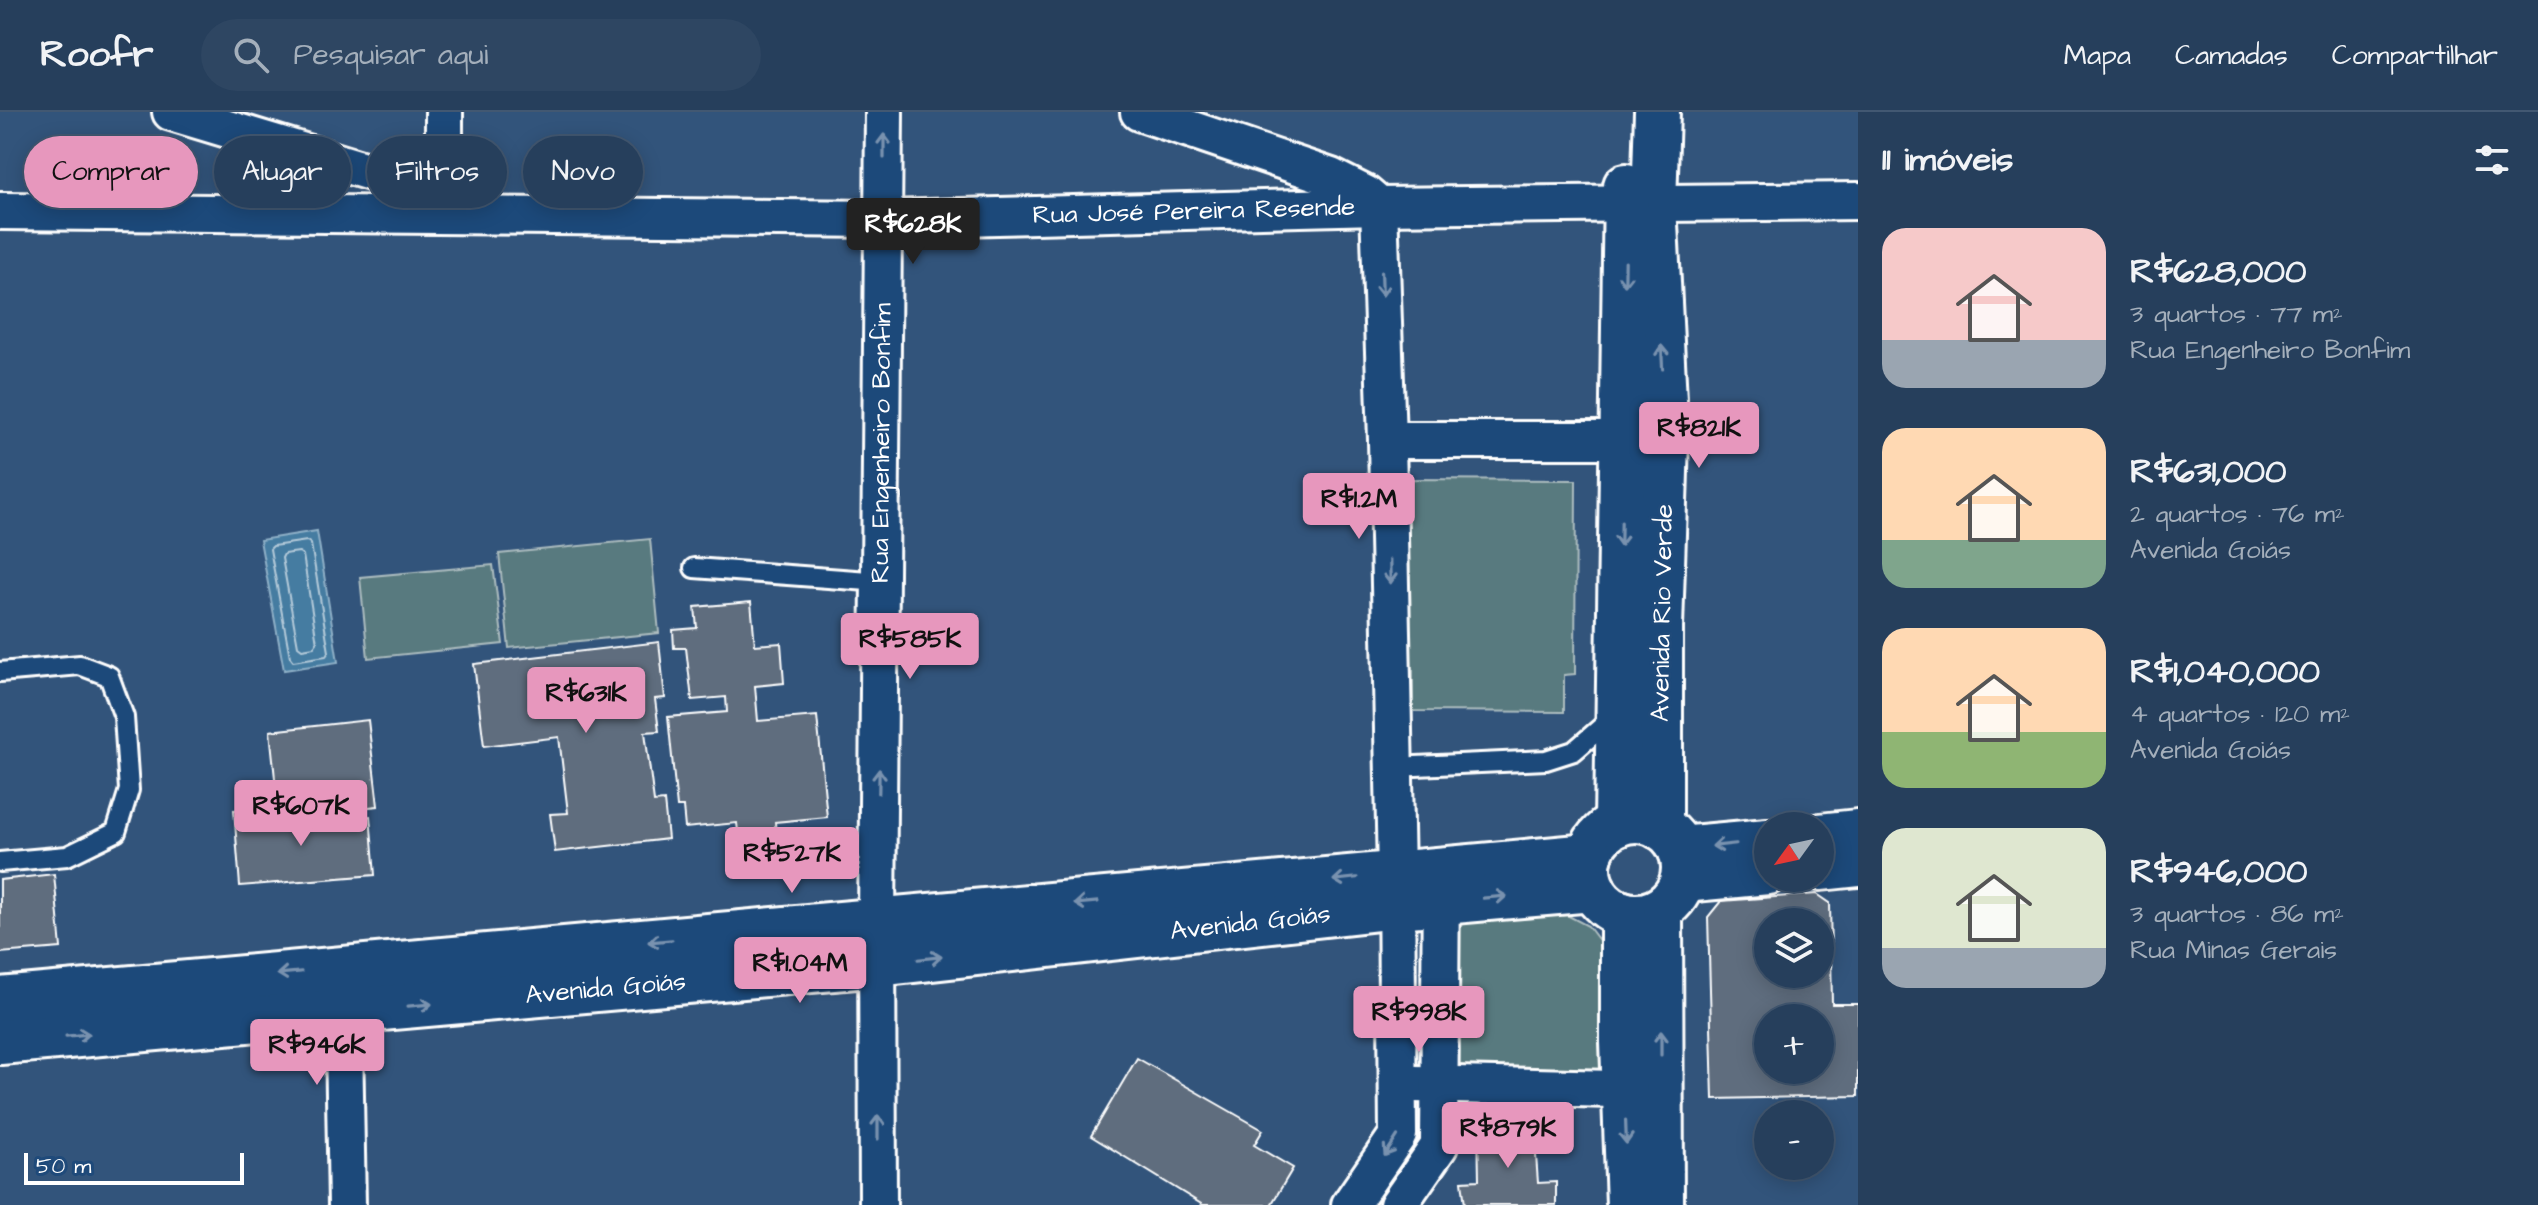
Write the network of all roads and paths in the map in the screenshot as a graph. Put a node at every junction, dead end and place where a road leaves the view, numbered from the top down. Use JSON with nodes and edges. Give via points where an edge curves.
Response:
{"nodes":[{"id":1,"x":171,"y":112,"type":"edge"},
{"id":2,"x":444,"y":112,"type":"edge"},
{"id":3,"x":884,"y":112,"type":"edge"},
{"id":4,"x":1139,"y":112,"type":"edge"},
{"id":5,"x":1627,"y":112,"type":"edge"},
{"id":6,"x":1657,"y":112,"type":"edge"},
{"id":7,"x":1858,"y":201,"type":"edge"},
{"id":8,"x":1640,"y":204,"type":"junction"},
{"id":9,"x":1379,"y":206,"type":"junction"},
{"id":10,"x":0,"y":211,"type":"edge"},
{"id":11,"x":444,"y":215,"type":"junction"},
{"id":12,"x":883,"y":219,"type":"junction"},
{"id":13,"x":1387,"y":440,"type":"junction"},
{"id":14,"x":1623,"y":440,"type":"junction"},
{"id":15,"x":1666,"y":440,"type":"junction"},
{"id":16,"x":694,"y":568,"type":"dead end"},
{"id":17,"x":882,"y":582,"type":"junction"},
{"id":18,"x":0,"y":672,"type":"edge"},
{"id":19,"x":1619,"y":711,"type":"junction"},
{"id":20,"x":1394,"y":767,"type":"junction"},
{"id":21,"x":1858,"y":832,"type":"edge"},
{"id":22,"x":1834,"y":835,"type":"edge"},
{"id":23,"x":1754,"y":844,"type":"edge"},
{"id":24,"x":0,"y":862,"type":"edge"},
{"id":25,"x":1858,"y":864,"type":"edge"},
{"id":26,"x":1834,"y":867,"type":"edge"},
{"id":27,"x":1638,"y":869,"type":"junction"},
{"id":28,"x":1754,"y":872,"type":"edge"},
{"id":29,"x":1442,"y":886,"type":"junction"},
{"id":30,"x":1396,"y":890,"type":"junction"},
{"id":31,"x":878,"y":943,"type":"junction"},
{"id":32,"x":342,"y":968,"type":"junction"},
{"id":33,"x":0,"y":1000,"type":"edge"},
{"id":34,"x":344,"y":1012,"type":"junction"},
{"id":35,"x":0,"y":1042,"type":"edge"},
{"id":36,"x":1398,"y":1084,"type":"junction"},
{"id":37,"x":1440,"y":1084,"type":"junction"},
{"id":38,"x":1643,"y":1089,"type":"junction"},
{"id":39,"x":347,"y":1205,"type":"edge"},
{"id":40,"x":878,"y":1205,"type":"edge"},
{"id":41,"x":1350,"y":1205,"type":"edge"},
{"id":42,"x":1398,"y":1205,"type":"edge"},
{"id":43,"x":1629,"y":1205,"type":"edge"},
{"id":44,"x":1661,"y":1205,"type":"edge"}],
"edges":[{"from":1,"to":11,"type":"street","via":[[387,177],[413,188]]},
{"from":2,"to":11,"type":"street"},
{"from":12,"to":3,"type":"street","name":"Rua Engenheiro Bonfim","one_way":true},
{"from":4,"to":9,"type":"street","via":[[1331,177]]},
{"from":5,"to":8,"type":"main road","name":"Avenida Rio Verde"},
{"from":6,"to":8,"type":"main road","name":"Avenida Rio Verde"},
{"from":7,"to":8,"type":"street","name":"Rua José Pereira Resende"},
{"from":8,"to":9,"type":"street","name":"Rua José Pereira Resende"},
{"from":8,"to":14,"type":"main road","name":"Avenida Rio Verde","one_way":true},
{"from":15,"to":8,"type":"main road","name":"Avenida Rio Verde","one_way":true},
{"from":9,"to":12,"type":"street","name":"Rua José Pereira Resende"},
{"from":9,"to":13,"type":"street","one_way":true},
{"from":10,"to":11,"type":"street","name":"Rua José Pereira Resende"},
{"from":11,"to":12,"type":"street","name":"Rua José Pereira Resende"},
{"from":12,"to":17,"type":"street","name":"Rua Engenheiro Bonfim"},
{"from":13,"to":14,"type":"street"},
{"from":13,"to":20,"type":"street","one_way":true},
{"from":14,"to":15,"type":"street"},
{"from":14,"to":19,"type":"main road","name":"Avenida Rio Verde","one_way":true},
{"from":15,"to":27,"type":"main road","name":"Avenida Rio Verde","via":[[1660,628]]},
{"from":16,"to":17,"type":"lane"},
{"from":31,"to":17,"type":"street","name":"Rua Engenheiro Bonfim","one_way":true},
{"from":18,"to":24,"type":"lane","via":[[80,665],[109,676],[124,717],[129,790],[116,832],[67,856]]},
{"from":19,"to":20,"type":"lane","via":[[1574,751],[1546,760]]},
{"from":19,"to":27,"type":"main road","name":"Avenida Rio Verde"},
{"from":20,"to":30,"type":"street"},
{"from":21,"to":22,"type":"main road"},
{"from":23,"to":27,"type":"main road","name":"Avenida Goiás","one_way":true},
{"from":25,"to":26,"type":"main road"},
{"from":27,"to":28,"type":"main road","name":"Avenida Goiás"},
{"from":27,"to":29,"type":"main road","name":"Avenida Goiás"},
{"from":27,"to":38,"type":"main road"},
{"from":29,"to":30,"type":"main road","name":"Avenida Goiás"},
{"from":29,"to":37,"type":"street"},
{"from":30,"to":31,"type":"main road","name":"Avenida Goiás"},
{"from":30,"to":36,"type":"street"},
{"from":31,"to":32,"type":"main road","name":"Avenida Goiás","one_way":true},
{"from":34,"to":31,"type":"main road","name":"Avenida Goiás","one_way":true},
{"from":40,"to":31,"type":"street","name":"Rua Engenheiro Bonfim","one_way":true},
{"from":32,"to":33,"type":"main road","name":"Avenida Goiás","one_way":true},
{"from":32,"to":34,"type":"street"},
{"from":35,"to":34,"type":"main road","name":"Avenida Goiás","one_way":true},
{"from":34,"to":39,"type":"street"},
{"from":36,"to":37,"type":"street"},
{"from":36,"to":41,"type":"street","one_way":true,"via":[[1398,1135]]},
{"from":37,"to":38,"type":"street"},
{"from":37,"to":42,"type":"street","via":[[1439,1146]]},
{"from":38,"to":43,"type":"main road","one_way":true},
{"from":38,"to":44,"type":"main road"}]}
